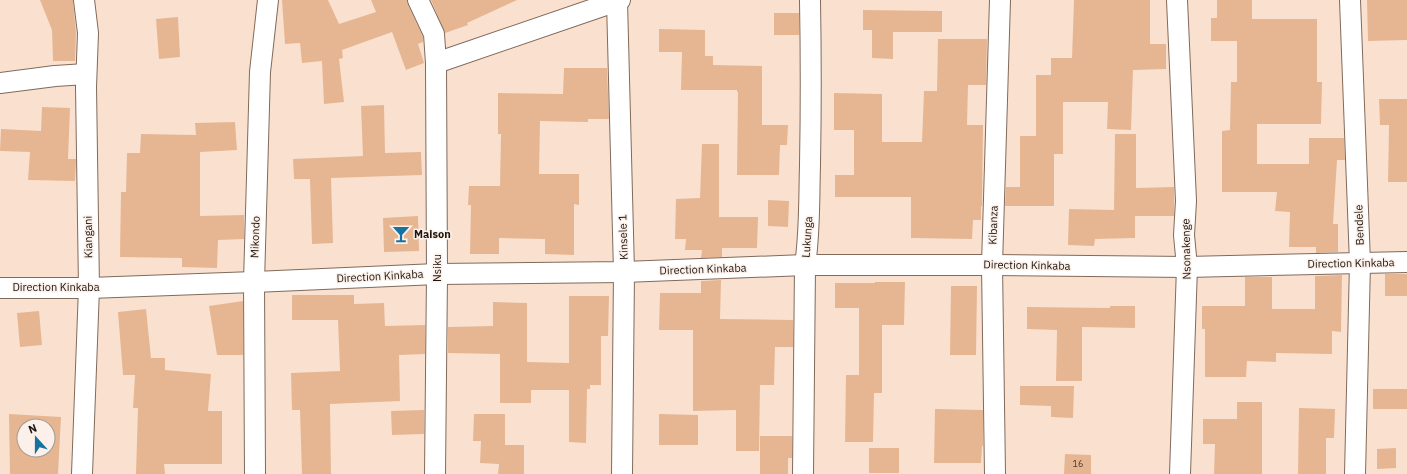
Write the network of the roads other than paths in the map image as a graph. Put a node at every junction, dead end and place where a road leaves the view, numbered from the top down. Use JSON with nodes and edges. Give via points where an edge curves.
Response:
{"nodes":[{"id":1,"x":84,"y":0,"type":"edge"},
{"id":2,"x":268,"y":0,"type":"edge"},
{"id":3,"x":418,"y":0,"type":"edge"},
{"id":4,"x":618,"y":0,"type":"edge"},
{"id":5,"x":810,"y":0,"type":"edge"},
{"id":6,"x":1000,"y":0,"type":"edge"},
{"id":7,"x":1177,"y":0,"type":"edge"},
{"id":8,"x":1350,"y":0,"type":"edge"},
{"id":9,"x":436,"y":62,"type":"junction"},
{"id":10,"x":86,"y":74,"type":"junction"},
{"id":11,"x":0,"y":83,"type":"edge"},
{"id":12,"x":1407,"y":262,"type":"edge"},
{"id":13,"x":1360,"y":263,"type":"junction"},
{"id":14,"x":805,"y":265,"type":"junction"},
{"id":15,"x":992,"y":265,"type":"junction"},
{"id":16,"x":1187,"y":267,"type":"junction"},
{"id":17,"x":624,"y":272,"type":"junction"},
{"id":18,"x":437,"y":274,"type":"junction"},
{"id":19,"x":254,"y":282,"type":"junction"},
{"id":20,"x":0,"y":288,"type":"edge"},
{"id":21,"x":89,"y":288,"type":"junction"},
{"id":22,"x":82,"y":474,"type":"edge"},
{"id":23,"x":255,"y":474,"type":"edge"},
{"id":24,"x":435,"y":474,"type":"edge"},
{"id":25,"x":622,"y":474,"type":"edge"},
{"id":26,"x":803,"y":474,"type":"edge"},
{"id":27,"x":995,"y":474,"type":"edge"},
{"id":28,"x":1180,"y":474,"type":"edge"},
{"id":29,"x":1355,"y":474,"type":"edge"}],
"edges":[{"from":1,"to":10,"type":"street","name":"Kiangani","via":[[88,33]]},
{"from":2,"to":19,"type":"street","name":"Mikondo","via":[[260,72]]},
{"from":3,"to":9,"type":"street","name":"Nsiku","via":[[434,34]]},
{"from":4,"to":9,"type":"street"},
{"from":4,"to":17,"type":"street","name":"Kinsele 1"},
{"from":5,"to":14,"type":"street","name":"Lukunga","via":[[810,184]]},
{"from":6,"to":15,"type":"street","name":"Kibanza"},
{"from":7,"to":16,"type":"street","name":"Nsonakenge"},
{"from":8,"to":13,"type":"street","name":"Bendele"},
{"from":9,"to":18,"type":"street","name":"Nsiku"},
{"from":10,"to":11,"type":"street"},
{"from":10,"to":21,"type":"street","name":"Kiangani"},
{"from":12,"to":13,"type":"street","name":"Direction Kinkaba"},
{"from":13,"to":16,"type":"street","name":"Direction Kinkaba"},
{"from":13,"to":29,"type":"street","name":"Bendele"},
{"from":14,"to":15,"type":"street","name":"Direction Kinkaba"},
{"from":14,"to":17,"type":"street","name":"Direction Kinkaba"},
{"from":14,"to":26,"type":"street","name":"Lukunga"},
{"from":15,"to":16,"type":"street","name":"Direction Kinkaba"},
{"from":15,"to":27,"type":"street","name":"Kibanza"},
{"from":16,"to":28,"type":"street","name":"Nsonakenge"},
{"from":17,"to":18,"type":"street","name":"Direction Kinkaba"},
{"from":17,"to":25,"type":"street","name":"Kinsele 1"},
{"from":18,"to":19,"type":"street","name":"Direction Kinkaba"},
{"from":18,"to":24,"type":"street","name":"Nsiku"},
{"from":19,"to":21,"type":"street","name":"Direction Kinkaba"},
{"from":19,"to":23,"type":"street","name":"Mikondo"},
{"from":20,"to":21,"type":"street","name":"Direction Kinkaba"},
{"from":21,"to":22,"type":"street","name":"Kiangani"}]}
